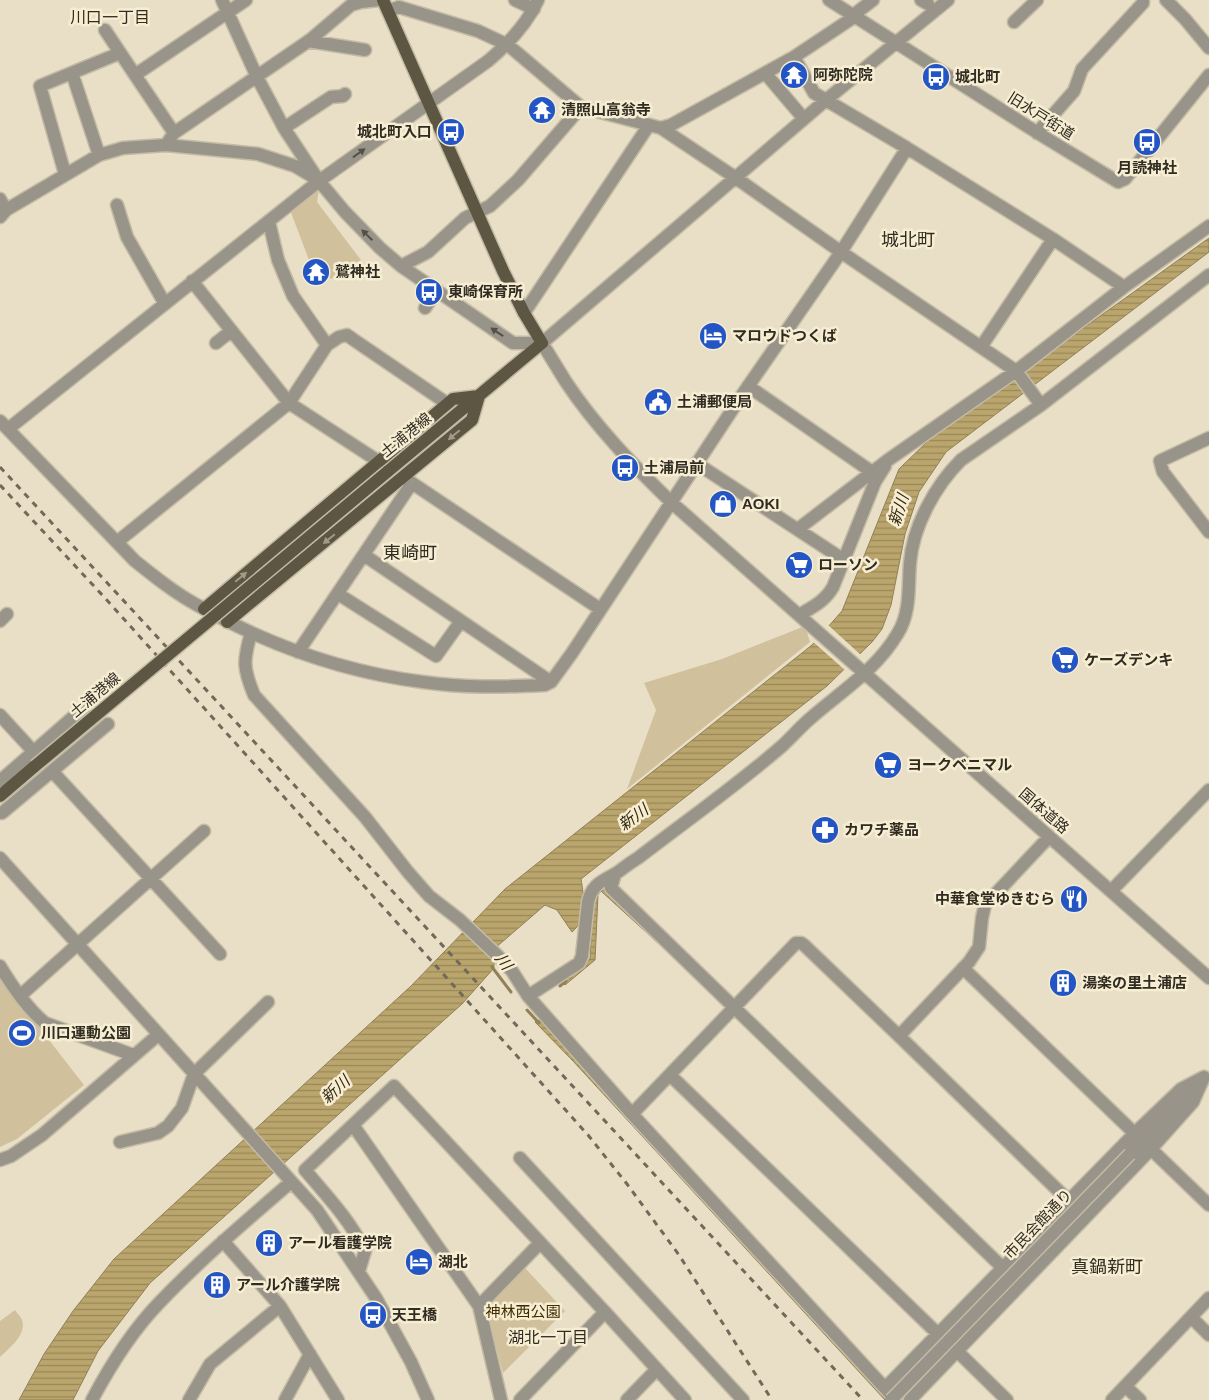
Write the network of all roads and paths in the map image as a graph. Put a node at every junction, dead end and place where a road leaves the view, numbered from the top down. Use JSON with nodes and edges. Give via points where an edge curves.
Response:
{"nodes":[{"id":1,"x":222,"y":0,"type":"edge"},
{"id":2,"x":246,"y":0,"type":"edge"},
{"id":3,"x":379,"y":0,"type":"edge"},
{"id":4,"x":514,"y":0,"type":"edge"},
{"id":5,"x":873,"y":0,"type":"edge"},
{"id":6,"x":948,"y":0,"type":"edge"},
{"id":7,"x":1037,"y":0,"type":"edge"},
{"id":8,"x":1142,"y":0,"type":"edge"},
{"id":9,"x":1166,"y":0,"type":"edge"},
{"id":10,"x":838,"y":2,"type":"edge"},
{"id":11,"x":386,"y":5,"type":"edge"},
{"id":12,"x":536,"y":5,"type":"edge"},
{"id":13,"x":228,"y":12,"type":"junction"},
{"id":14,"x":853,"y":16,"type":"junction"},
{"id":15,"x":1014,"y":22,"type":"dead end"},
{"id":16,"x":105,"y":30,"type":"dead end"},
{"id":17,"x":308,"y":41,"type":"junction"},
{"id":18,"x":895,"y":44,"type":"junction"},
{"id":19,"x":508,"y":45,"type":"junction"},
{"id":20,"x":1209,"y":48,"type":"edge"},
{"id":21,"x":365,"y":50,"type":"dead end"},
{"id":22,"x":120,"y":53,"type":"junction"},
{"id":23,"x":794,"y":57,"type":"junction"},
{"id":24,"x":72,"y":73,"type":"junction"},
{"id":25,"x":765,"y":73,"type":"junction"},
{"id":26,"x":135,"y":75,"type":"junction"},
{"id":27,"x":1209,"y":75,"type":"edge"},
{"id":28,"x":257,"y":77,"type":"junction"},
{"id":29,"x":345,"y":94,"type":"dead end"},
{"id":30,"x":826,"y":100,"type":"junction"},
{"id":31,"x":429,"y":103,"type":"junction"},
{"id":32,"x":582,"y":107,"type":"junction"},
{"id":33,"x":799,"y":113,"type":"dead end"},
{"id":34,"x":655,"y":127,"type":"junction"},
{"id":35,"x":284,"y":128,"type":"junction"},
{"id":36,"x":174,"y":132,"type":"junction"},
{"id":37,"x":1037,"y":133,"type":"junction"},
{"id":38,"x":166,"y":145,"type":"junction"},
{"id":39,"x":907,"y":148,"type":"junction"},
{"id":40,"x":99,"y":155,"type":"junction"},
{"id":41,"x":65,"y":174,"type":"junction"},
{"id":42,"x":736,"y":178,"type":"junction"},
{"id":43,"x":319,"y":181,"type":"junction"},
{"id":44,"x":117,"y":205,"type":"dead end"},
{"id":45,"x":2,"y":209,"type":"edge"},
{"id":46,"x":476,"y":211,"type":"junction"},
{"id":47,"x":269,"y":222,"type":"junction"},
{"id":48,"x":1209,"y":226,"type":"edge"},
{"id":49,"x":1053,"y":239,"type":"junction"},
{"id":50,"x":841,"y":252,"type":"junction"},
{"id":51,"x":401,"y":266,"type":"junction"},
{"id":52,"x":1209,"y":275,"type":"edge"},
{"id":53,"x":192,"y":281,"type":"junction"},
{"id":54,"x":1124,"y":287,"type":"junction"},
{"id":55,"x":437,"y":290,"type":"junction"},
{"id":56,"x":165,"y":304,"type":"junction"},
{"id":57,"x":425,"y":308,"type":"dead end"},
{"id":58,"x":524,"y":312,"type":"junction"},
{"id":59,"x":231,"y":331,"type":"junction"},
{"id":60,"x":542,"y":342,"type":"junction"},
{"id":61,"x":216,"y":343,"type":"dead end"},
{"id":62,"x":327,"y":345,"type":"junction"},
{"id":63,"x":982,"y":347,"type":"junction"},
{"id":64,"x":1016,"y":371,"type":"junction"},
{"id":65,"x":748,"y":386,"type":"junction"},
{"id":66,"x":479,"y":396,"type":"junction"},
{"id":67,"x":445,"y":402,"type":"dead end"},
{"id":68,"x":289,"y":404,"type":"junction"},
{"id":69,"x":1041,"y":405,"type":"junction"},
{"id":70,"x":4,"y":425,"type":"edge"},
{"id":71,"x":1209,"y":438,"type":"edge"},
{"id":72,"x":888,"y":460,"type":"junction"},
{"id":73,"x":378,"y":461,"type":"junction"},
{"id":74,"x":696,"y":464,"type":"junction"},
{"id":75,"x":872,"y":472,"type":"junction"},
{"id":76,"x":408,"y":480,"type":"junction"},
{"id":77,"x":671,"y":502,"type":"junction"},
{"id":78,"x":798,"y":529,"type":"junction"},
{"id":79,"x":1209,"y":532,"type":"edge"},
{"id":80,"x":117,"y":542,"type":"junction"},
{"id":81,"x":364,"y":555,"type":"junction"},
{"id":82,"x":844,"y":560,"type":"junction"},
{"id":83,"x":338,"y":594,"type":"junction"},
{"id":84,"x":204,"y":609,"type":"junction"},
{"id":85,"x":600,"y":609,"type":"junction"},
{"id":86,"x":799,"y":615,"type":"junction"},
{"id":87,"x":461,"y":621,"type":"junction"},
{"id":88,"x":227,"y":622,"type":"junction"},
{"id":89,"x":251,"y":633,"type":"junction"},
{"id":90,"x":298,"y":652,"type":"junction"},
{"id":91,"x":861,"y":671,"type":"junction"},
{"id":92,"x":551,"y":682,"type":"junction"},
{"id":93,"x":88,"y":704,"type":"dead end"},
{"id":94,"x":0,"y":715,"type":"edge"},
{"id":95,"x":108,"y":724,"type":"dead end"},
{"id":96,"x":33,"y":751,"type":"junction"},
{"id":97,"x":52,"y":771,"type":"junction"},
{"id":98,"x":0,"y":780,"type":"edge"},
{"id":99,"x":1209,"y":790,"type":"edge"},
{"id":100,"x":0,"y":796,"type":"edge"},
{"id":101,"x":0,"y":813,"type":"edge"},
{"id":102,"x":204,"y":831,"type":"dead end"},
{"id":103,"x":1048,"y":837,"type":"junction"},
{"id":104,"x":0,"y":858,"type":"edge"},
{"id":105,"x":615,"y":874,"type":"junction"},
{"id":106,"x":152,"y":878,"type":"junction"},
{"id":107,"x":1111,"y":891,"type":"junction"},
{"id":108,"x":78,"y":945,"type":"junction"},
{"id":109,"x":220,"y":954,"type":"dead end"},
{"id":110,"x":0,"y":966,"type":"edge"},
{"id":111,"x":963,"y":968,"type":"junction"},
{"id":112,"x":1209,"y":978,"type":"edge"},
{"id":113,"x":20,"y":995,"type":"junction"},
{"id":114,"x":528,"y":996,"type":"junction"},
{"id":115,"x":268,"y":1002,"type":"dead end"},
{"id":116,"x":735,"y":1006,"type":"junction"},
{"id":117,"x":158,"y":1035,"type":"junction"},
{"id":118,"x":898,"y":1036,"type":"junction"},
{"id":119,"x":133,"y":1055,"type":"junction"},
{"id":120,"x":194,"y":1074,"type":"junction"},
{"id":121,"x":1206,"y":1074,"type":"edge"},
{"id":122,"x":670,"y":1075,"type":"junction"},
{"id":123,"x":632,"y":1114,"type":"junction"},
{"id":124,"x":353,"y":1125,"type":"junction"},
{"id":125,"x":1142,"y":1141,"type":"junction"},
{"id":126,"x":120,"y":1142,"type":"dead end"},
{"id":127,"x":520,"y":1158,"type":"dead end"},
{"id":128,"x":0,"y":1160,"type":"edge"},
{"id":129,"x":288,"y":1178,"type":"junction"},
{"id":130,"x":1069,"y":1201,"type":"junction"},
{"id":131,"x":1209,"y":1204,"type":"edge"},
{"id":132,"x":223,"y":1241,"type":"junction"},
{"id":133,"x":540,"y":1243,"type":"junction"},
{"id":134,"x":1003,"y":1268,"type":"junction"},
{"id":135,"x":359,"y":1271,"type":"junction"},
{"id":136,"x":1209,"y":1298,"type":"edge"},
{"id":137,"x":280,"y":1306,"type":"junction"},
{"id":138,"x":479,"y":1306,"type":"junction"},
{"id":139,"x":605,"y":1312,"type":"junction"},
{"id":140,"x":1191,"y":1317,"type":"junction"},
{"id":141,"x":938,"y":1334,"type":"junction"},
{"id":142,"x":1209,"y":1335,"type":"edge"},
{"id":143,"x":956,"y":1350,"type":"junction"},
{"id":144,"x":310,"y":1354,"type":"junction"},
{"id":145,"x":657,"y":1369,"type":"junction"},
{"id":146,"x":1125,"y":1386,"type":"junction"},
{"id":147,"x":885,"y":1388,"type":"junction"},
{"id":148,"x":92,"y":1400,"type":"edge"},
{"id":149,"x":190,"y":1400,"type":"edge"},
{"id":150,"x":285,"y":1400,"type":"edge"},
{"id":151,"x":338,"y":1400,"type":"edge"},
{"id":152,"x":428,"y":1400,"type":"edge"},
{"id":153,"x":502,"y":1400,"type":"edge"},
{"id":154,"x":520,"y":1400,"type":"edge"},
{"id":155,"x":627,"y":1400,"type":"edge"},
{"id":156,"x":685,"y":1400,"type":"edge"},
{"id":157,"x":743,"y":1400,"type":"edge"},
{"id":158,"x":891,"y":1400,"type":"edge"},
{"id":159,"x":896,"y":1400,"type":"edge"},
{"id":160,"x":910,"y":1400,"type":"edge"},
{"id":161,"x":1007,"y":1400,"type":"edge"},
{"id":162,"x":1112,"y":1400,"type":"edge"},
{"id":163,"x":1140,"y":1400,"type":"edge"}],
"edges":[{"from":1,"to":13,"type":"street"},
{"from":2,"to":13,"type":"street"},
{"from":3,"to":17,"type":"street","via":[[351,5]]},
{"from":4,"to":12,"type":"street"},
{"from":5,"to":14,"type":"street"},
{"from":6,"to":18,"type":"street"},
{"from":7,"to":15,"type":"street"},
{"from":8,"to":37,"type":"street","via":[[1082,69],[1074,91]]},
{"from":9,"to":20,"type":"street"},
{"from":10,"to":14,"type":"street","name":"旧水戸街道"},
{"from":11,"to":19,"type":"street","via":[[478,31]]},
{"from":11,"to":31,"type":"main road"},
{"from":12,"to":19,"type":"street"},
{"from":13,"to":26,"type":"street"},
{"from":13,"to":28,"type":"street"},
{"from":14,"to":18,"type":"street","name":"旧水戸街道"},
{"from":14,"to":23,"type":"street"},
{"from":16,"to":22,"type":"street"},
{"from":17,"to":21,"type":"street"},
{"from":17,"to":28,"type":"street"},
{"from":18,"to":30,"type":"street"},
{"from":18,"to":37,"type":"street","name":"旧水戸街道"},
{"from":19,"to":31,"type":"street"},
{"from":19,"to":32,"type":"street"},
{"from":22,"to":24,"type":"street"},
{"from":22,"to":26,"type":"street"},
{"from":23,"to":25,"type":"street"},
{"from":23,"to":30,"type":"street","via":[[814,93]]},
{"from":24,"to":40,"type":"street"},
{"from":24,"to":41,"type":"street","via":[[40,86]]},
{"from":25,"to":33,"type":"street"},
{"from":25,"to":34,"type":"street","via":[[672,125]]},
{"from":26,"to":36,"type":"street"},
{"from":27,"to":37,"type":"street","name":"旧水戸街道","via":[[1123,181],[1115,181]]},
{"from":28,"to":35,"type":"street"},
{"from":28,"to":36,"type":"street"},
{"from":29,"to":35,"type":"street","via":[[331,97]]},
{"from":30,"to":39,"type":"street"},
{"from":30,"to":42,"type":"street"},
{"from":43,"to":31,"type":"street","one_way":true},
{"from":31,"to":46,"type":"main road"},
{"from":32,"to":34,"type":"street"},
{"from":32,"to":46,"type":"street","via":[[518,180],[490,206]]},
{"from":34,"to":42,"type":"street"},
{"from":34,"to":58,"type":"street"},
{"from":35,"to":43,"type":"street"},
{"from":36,"to":38,"type":"street"},
{"from":38,"to":40,"type":"street","via":[[123,148]]},
{"from":38,"to":43,"type":"street","via":[[258,154],[295,166]]},
{"from":39,"to":49,"type":"street"},
{"from":39,"to":50,"type":"street"},
{"from":40,"to":41,"type":"street"},
{"from":41,"to":45,"type":"street"},
{"from":42,"to":50,"type":"street"},
{"from":42,"to":60,"type":"street"},
{"from":43,"to":47,"type":"street"},
{"from":51,"to":43,"type":"street","one_way":true,"via":[[345,212]]},
{"from":44,"to":56,"type":"street","via":[[128,238]]},
{"from":46,"to":51,"type":"street","via":[[452,228],[428,252]]},
{"from":46,"to":58,"type":"main road"},
{"from":47,"to":53,"type":"street"},
{"from":47,"to":62,"type":"street","via":[[278,260],[293,296]]},
{"from":48,"to":54,"type":"street"},
{"from":49,"to":54,"type":"street"},
{"from":49,"to":63,"type":"street"},
{"from":50,"to":63,"type":"street"},
{"from":50,"to":65,"type":"street"},
{"from":51,"to":55,"type":"street"},
{"from":52,"to":69,"type":"street"},
{"from":53,"to":56,"type":"street"},
{"from":53,"to":59,"type":"street"},
{"from":54,"to":64,"type":"street"},
{"from":55,"to":57,"type":"street"},
{"from":60,"to":55,"type":"street","one_way":true,"via":[[513,343]]},
{"from":56,"to":70,"type":"street"},
{"from":58,"to":60,"type":"main road"},
{"from":59,"to":61,"type":"street"},
{"from":59,"to":68,"type":"street"},
{"from":60,"to":66,"type":"main road","name":"土浦港線"},
{"from":60,"to":77,"type":"street","name":"国体道路","via":[[566,382],[600,427]]},
{"from":62,"to":67,"type":"street","via":[[347,335]]},
{"from":62,"to":68,"type":"street"},
{"from":63,"to":64,"type":"street"},
{"from":64,"to":69,"type":"street"},
{"from":64,"to":72,"type":"street"},
{"from":65,"to":74,"type":"street"},
{"from":65,"to":75,"type":"street"},
{"from":66,"to":73,"type":"main road","via":[[453,399]]},
{"from":66,"to":76,"type":"main road","one_way":true,"via":[[472,420]]},
{"from":66,"to":100,"type":"main road","name":"土浦港線","bridge":true},
{"from":68,"to":73,"type":"street"},
{"from":68,"to":80,"type":"street"},
{"from":69,"to":91,"type":"street","via":[[961,460],[940,483],[915,541],[910,560],[910,595],[900,631],[892,643]]},
{"from":70,"to":80,"type":"street"},
{"from":71,"to":79,"type":"street","via":[[1160,461],[1163,472]]},
{"from":72,"to":75,"type":"street"},
{"from":72,"to":82,"type":"street","via":[[875,482]]},
{"from":84,"to":73,"type":"main road","one_way":true},
{"from":74,"to":77,"type":"street"},
{"from":74,"to":78,"type":"street"},
{"from":75,"to":78,"type":"street"},
{"from":76,"to":81,"type":"street"},
{"from":76,"to":85,"type":"street"},
{"from":76,"to":88,"type":"main road","one_way":true},
{"from":77,"to":85,"type":"street"},
{"from":77,"to":86,"type":"street","name":"国体道路"},
{"from":78,"to":82,"type":"street"},
{"from":80,"to":84,"type":"street","via":[[135,561]]},
{"from":81,"to":83,"type":"street"},
{"from":81,"to":87,"type":"street"},
{"from":82,"to":86,"type":"street","via":[[827,597]]},
{"from":83,"to":87,"type":"street","via":[[436,656]]},
{"from":83,"to":90,"type":"street"},
{"from":84,"to":88,"type":"street"},
{"from":85,"to":92,"type":"street"},
{"from":86,"to":91,"type":"street","name":"国体道路"},
{"from":87,"to":92,"type":"street"},
{"from":88,"to":89,"type":"street"},
{"from":89,"to":90,"type":"street"},
{"from":89,"to":114,"type":"street","via":[[244,662],[254,695],[365,816],[418,884],[499,957]]},
{"from":90,"to":92,"type":"street","via":[[362,672],[423,682],[488,687],[545,685]]},
{"from":91,"to":103,"type":"street","name":"国体道路"},
{"from":91,"to":105,"type":"street","via":[[774,752]]},
{"from":93,"to":96,"type":"street"},
{"from":94,"to":96,"type":"street"},
{"from":95,"to":97,"type":"street"},
{"from":96,"to":98,"type":"street"},
{"from":97,"to":101,"type":"street"},
{"from":97,"to":106,"type":"street"},
{"from":99,"to":107,"type":"street"},
{"from":102,"to":106,"type":"street"},
{"from":103,"to":107,"type":"street","name":"国体道路"},
{"from":103,"to":111,"type":"street","via":[[985,906],[979,947]]},
{"from":104,"to":108,"type":"street"},
{"from":105,"to":114,"type":"street","via":[[606,877],[589,894],[579,963]]},
{"from":105,"to":116,"type":"street","via":[[611,888]]},
{"from":106,"to":108,"type":"street"},
{"from":106,"to":109,"type":"street"},
{"from":107,"to":112,"type":"street","name":"国体道路"},
{"from":108,"to":113,"type":"street"},
{"from":108,"to":117,"type":"street"},
{"from":110,"to":113,"type":"street"},
{"from":111,"to":118,"type":"street"},
{"from":111,"to":125,"type":"street"},
{"from":113,"to":119,"type":"street","via":[[45,1023]]},
{"from":114,"to":123,"type":"street"},
{"from":115,"to":120,"type":"street"},
{"from":116,"to":118,"type":"street","via":[[801,942]]},
{"from":116,"to":122,"type":"street"},
{"from":116,"to":134,"type":"street"},
{"from":117,"to":119,"type":"street"},
{"from":117,"to":120,"type":"street"},
{"from":118,"to":130,"type":"street"},
{"from":119,"to":128,"type":"street","via":[[42,1134]]},
{"from":120,"to":126,"type":"street","via":[[182,1108],[168,1126],[158,1133]]},
{"from":120,"to":129,"type":"street"},
{"from":121,"to":125,"type":"street","name":"市民会館通り"},
{"from":122,"to":123,"type":"street"},
{"from":122,"to":141,"type":"street"},
{"from":123,"to":147,"type":"street"},
{"from":124,"to":133,"type":"street","via":[[394,1086]]},
{"from":124,"to":135,"type":"street","via":[[305,1170],[356,1233],[365,1251]]},
{"from":124,"to":138,"type":"street"},
{"from":125,"to":130,"type":"street"},
{"from":125,"to":131,"type":"street"},
{"from":125,"to":143,"type":"street"},
{"from":125,"to":158,"type":"street","name":"市民会館通り","bridge":true},
{"from":127,"to":157,"type":"street"},
{"from":129,"to":132,"type":"street"},
{"from":129,"to":135,"type":"street","via":[[317,1210]]},
{"from":130,"to":134,"type":"street"},
{"from":132,"to":137,"type":"street"},
{"from":132,"to":148,"type":"street","via":[[158,1304],[127,1344]]},
{"from":133,"to":138,"type":"street"},
{"from":133,"to":139,"type":"street"},
{"from":134,"to":141,"type":"street"},
{"from":135,"to":152,"type":"street","via":[[393,1328]]},
{"from":136,"to":140,"type":"street"},
{"from":137,"to":144,"type":"street"},
{"from":137,"to":149,"type":"street","via":[[210,1364]]},
{"from":138,"to":153,"type":"street"},
{"from":139,"to":145,"type":"street"},
{"from":139,"to":154,"type":"street"},
{"from":140,"to":142,"type":"street"},
{"from":140,"to":146,"type":"street"},
{"from":141,"to":147,"type":"street"},
{"from":143,"to":160,"type":"street"},
{"from":143,"to":161,"type":"street"},
{"from":144,"to":150,"type":"street"},
{"from":144,"to":151,"type":"street"},
{"from":145,"to":155,"type":"street"},
{"from":145,"to":156,"type":"street"},
{"from":146,"to":162,"type":"street"},
{"from":146,"to":163,"type":"street"},
{"from":147,"to":159,"type":"street"}]}
